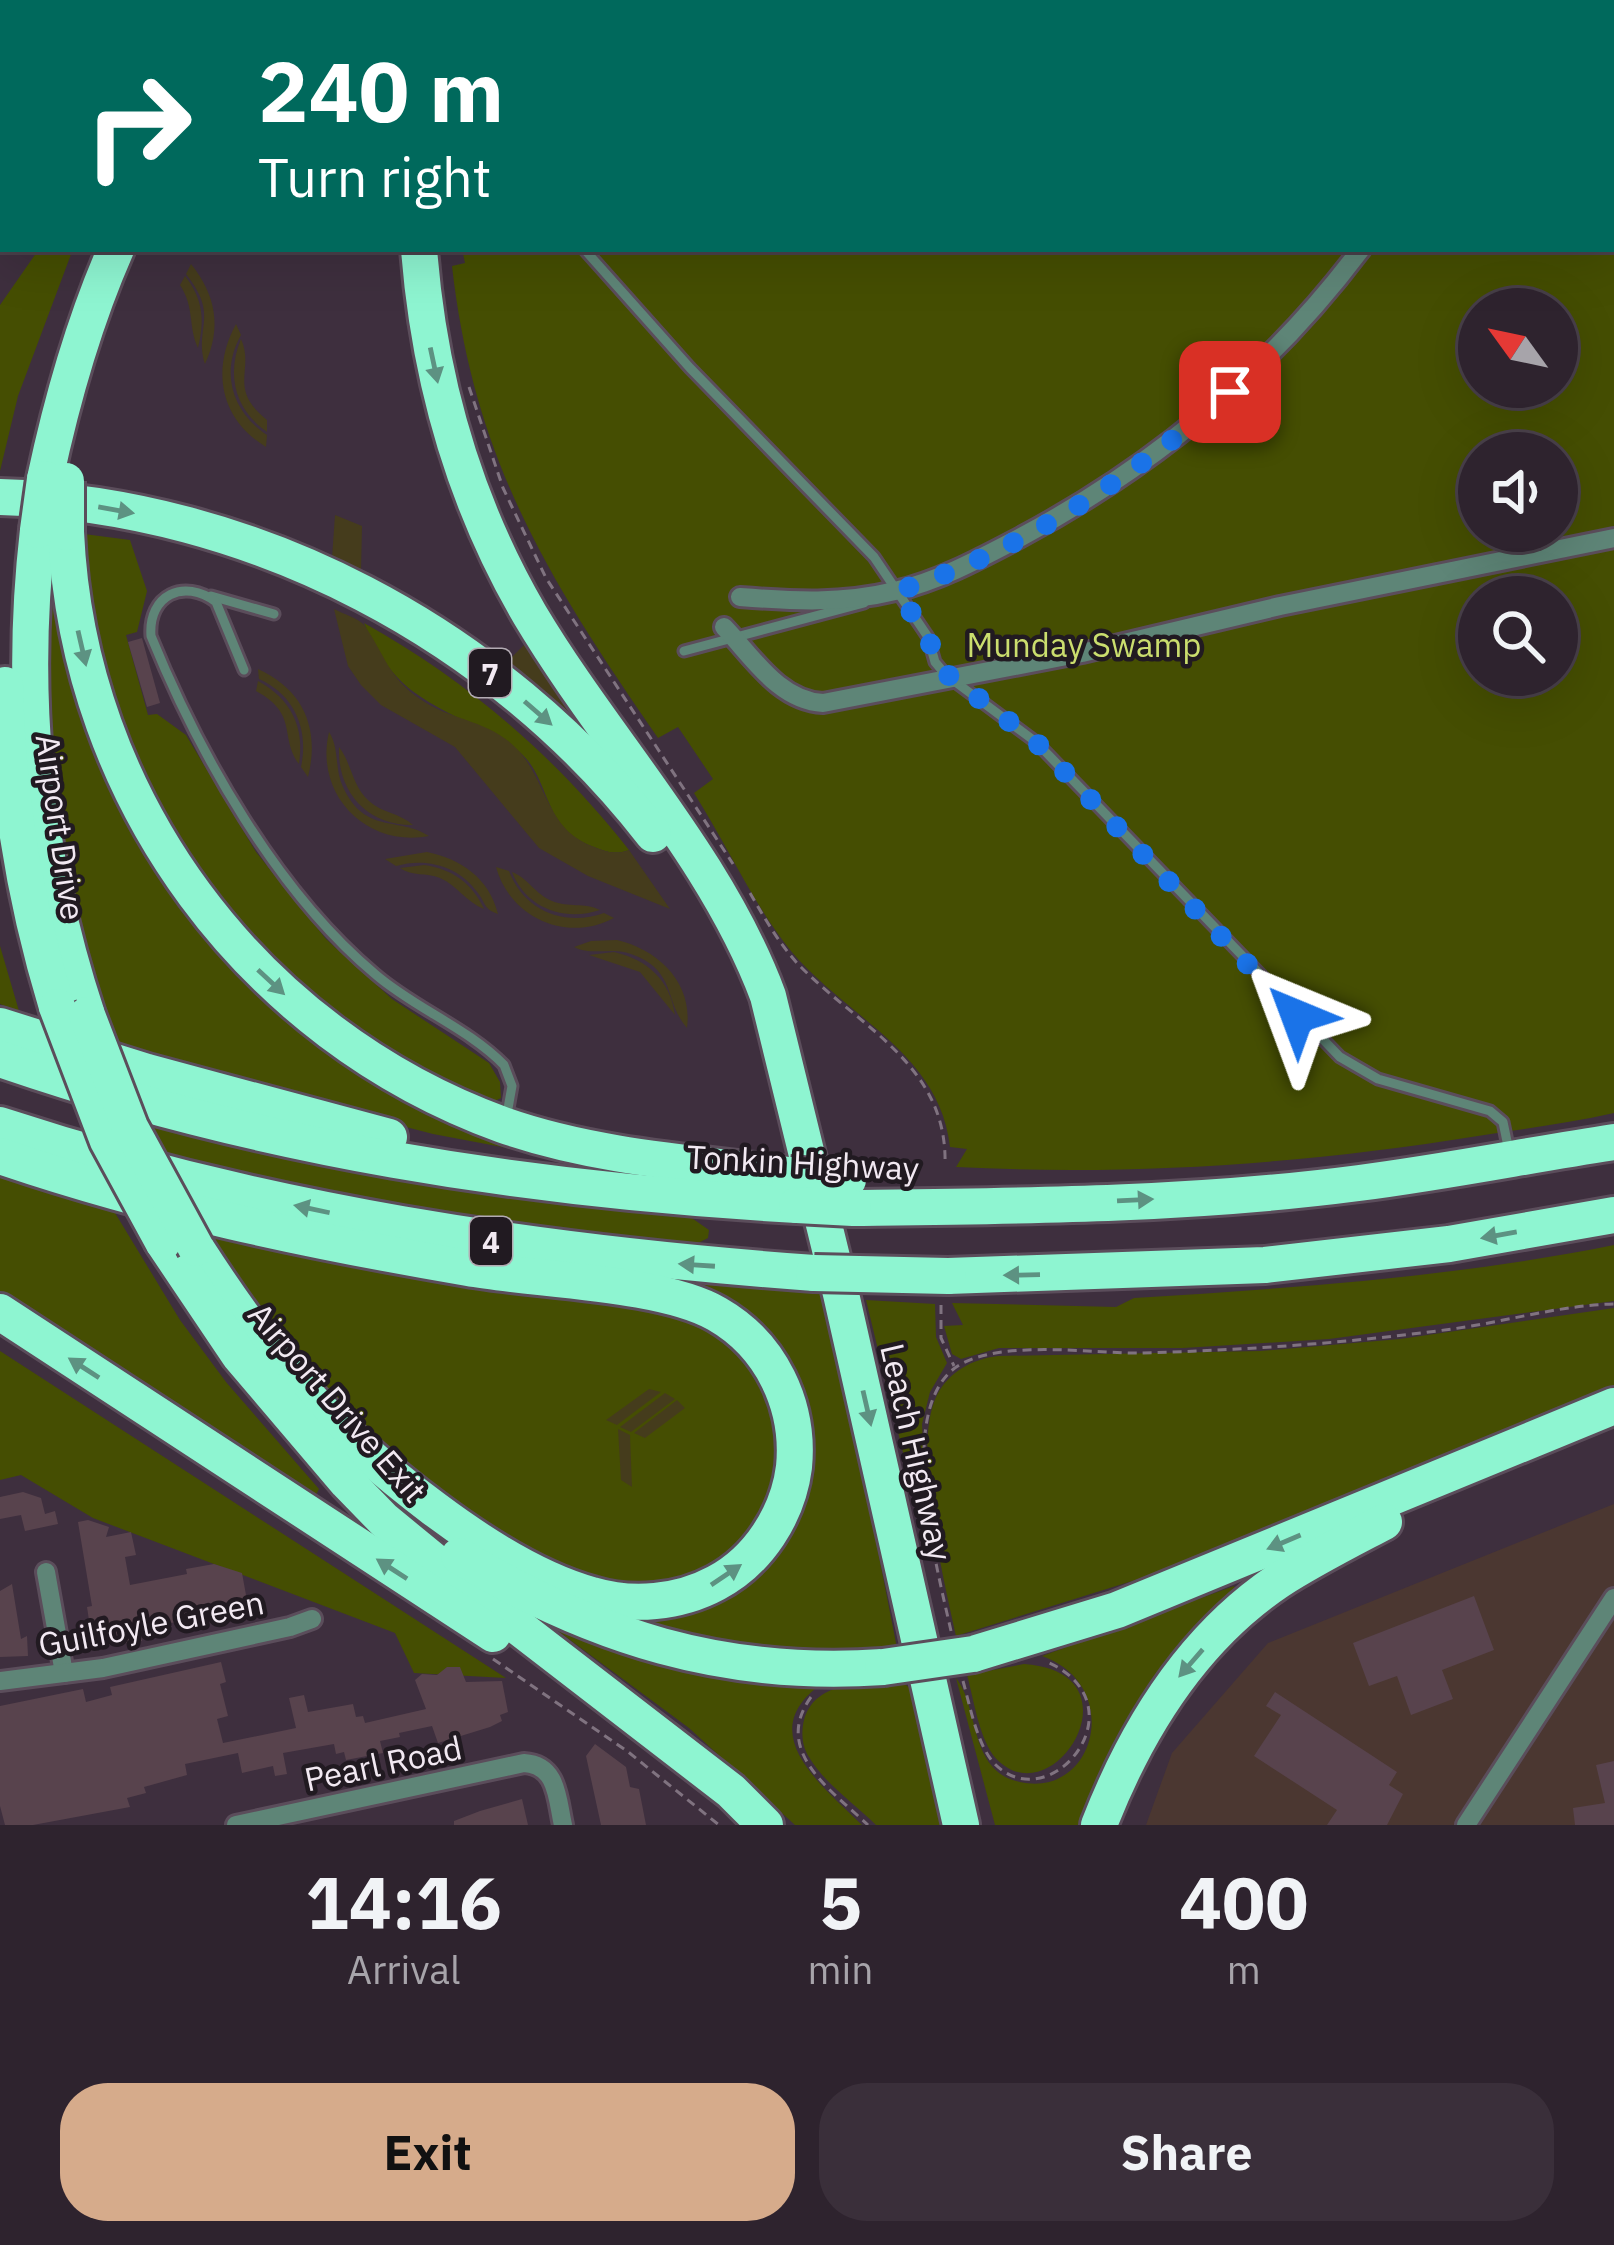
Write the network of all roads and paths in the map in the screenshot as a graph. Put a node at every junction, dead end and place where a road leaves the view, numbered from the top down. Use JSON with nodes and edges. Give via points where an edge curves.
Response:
{"nodes":[{"id":1,"x":89,"y":252,"type":"edge"},
{"id":2,"x":117,"y":252,"type":"edge"},
{"id":3,"x":419,"y":252,"type":"edge"},
{"id":4,"x":587,"y":252,"type":"edge"},
{"id":5,"x":1359,"y":252,"type":"edge"},
{"id":6,"x":467,"y":383,"type":"dead end"},
{"id":7,"x":36,"y":503,"type":"edge"},
{"id":8,"x":1614,"y":538,"type":"edge"},
{"id":9,"x":897,"y":591,"type":"junction"},
{"id":10,"x":206,"y":594,"type":"junction"},
{"id":11,"x":740,"y":597,"type":"dead end"},
{"id":12,"x":274,"y":614,"type":"dead end"},
{"id":13,"x":729,"y":633,"type":"junction"},
{"id":14,"x":684,"y":651,"type":"dead end"},
{"id":15,"x":244,"y":670,"type":"dead end"},
{"id":16,"x":951,"y":679,"type":"junction"},
{"id":17,"x":0,"y":858,"type":"edge"},
{"id":18,"x":732,"y":863,"type":"dead end"},
{"id":19,"x":743,"y":880,"type":"dead end"},
{"id":20,"x":64,"y":1009,"type":"junction"},
{"id":21,"x":0,"y":1026,"type":"edge"},
{"id":22,"x":0,"y":1059,"type":"edge"},
{"id":23,"x":76,"y":1061,"type":"joint"},
{"id":24,"x":793,"y":1097,"type":"junction"},
{"id":25,"x":0,"y":1125,"type":"edge"},
{"id":26,"x":505,"y":1125,"type":"junction"},
{"id":27,"x":1614,"y":1142,"type":"edge"},
{"id":28,"x":0,"y":1156,"type":"edge"},
{"id":29,"x":1510,"y":1158,"type":"junction"},
{"id":30,"x":945,"y":1165,"type":"dead end"},
{"id":31,"x":793,"y":1190,"type":"junction"},
{"id":32,"x":739,"y":1202,"type":"junction"},
{"id":33,"x":1614,"y":1215,"type":"edge"},
{"id":34,"x":179,"y":1245,"type":"junction"},
{"id":35,"x":945,"y":1291,"type":"junction"},
{"id":36,"x":1614,"y":1304,"type":"edge"},
{"id":37,"x":0,"y":1312,"type":"edge"},
{"id":38,"x":955,"y":1367,"type":"junction"},
{"id":39,"x":1600,"y":1412,"type":"edge"},
{"id":40,"x":298,"y":1426,"type":"junction"},
{"id":41,"x":46,"y":1572,"type":"dead end"},
{"id":42,"x":1614,"y":1598,"type":"edge"},
{"id":43,"x":312,"y":1619,"type":"dead end"},
{"id":44,"x":962,"y":1655,"type":"junction"},
{"id":45,"x":1040,"y":1660,"type":"dead end"},
{"id":46,"x":64,"y":1673,"type":"junction"},
{"id":47,"x":0,"y":1681,"type":"edge"},
{"id":48,"x":817,"y":1691,"type":"dead end"},
{"id":49,"x":637,"y":1716,"type":"junction"},
{"id":50,"x":941,"y":1733,"type":"junction"},
{"id":51,"x":236,"y":1825,"type":"edge"},
{"id":52,"x":562,"y":1825,"type":"edge"},
{"id":53,"x":765,"y":1825,"type":"edge"},
{"id":54,"x":868,"y":1825,"type":"edge"},
{"id":55,"x":962,"y":1825,"type":"edge"},
{"id":56,"x":978,"y":1825,"type":"edge"},
{"id":57,"x":1099,"y":1825,"type":"edge"},
{"id":58,"x":1466,"y":1825,"type":"edge"}],
"edges":[{"from":1,"to":7,"type":"highway","name":"Airport Drive","via":[[50,366]]},
{"from":2,"to":7,"type":"highway","via":[[89,309]]},
{"from":3,"to":24,"type":"highway","one_way":true,"via":[[428,340],[477,506],[530,614],[756,964]]},
{"from":4,"to":9,"type":"lane"},
{"from":5,"to":9,"type":"street","via":[[1255,370],[1156,453],[1003,547]]},
{"from":6,"to":18,"type":"path","via":[[503,488],[546,578]]},
{"from":7,"to":20,"type":"highway","name":"Airport Drive","via":[[7,626],[10,782],[28,898]]},
{"from":7,"to":24,"type":"highway","number":"7","one_way":true,"via":[[142,515],[277,554],[376,600],[505,684],[628,802],[685,878],[739,970]]},
{"from":7,"to":26,"type":"highway","one_way":true,"via":[[68,580],[107,733],[137,806],[200,905],[244,957],[340,1041],[431,1095]]},
{"from":8,"to":16,"type":"street"},
{"from":9,"to":11,"type":"street","via":[[806,602]]},
{"from":9,"to":13,"type":"lane","via":[[846,610]]},
{"from":9,"to":16,"type":"lane"},
{"from":10,"to":12,"type":"lane"},
{"from":10,"to":15,"type":"lane","via":[[221,610]]},
{"from":10,"to":26,"type":"lane","via":[[178,590],[162,599],[151,636],[249,825],[319,920],[372,973],[504,1065],[512,1086]]},
{"from":13,"to":14,"type":"lane"},
{"from":13,"to":16,"type":"street","via":[[783,690],[810,702]]},
{"from":16,"to":29,"type":"lane","via":[[1036,742],[1340,1058],[1378,1078],[1490,1111],[1503,1122]]},
{"from":17,"to":20,"type":"highway","via":[[26,957]]},
{"from":19,"to":30,"type":"path","via":[[796,962],[916,1071],[939,1112]]},
{"from":20,"to":23,"type":"highway","name":"Airport Drive","bridge":true},
{"from":20,"to":34,"type":"highway","bridge":true,"via":[[130,1127]]},
{"from":21,"to":32,"type":"highway","via":[[369,1133]]},
{"from":22,"to":32,"type":"highway","name":"Tonkin Highway","number":"4","via":[[136,1102],[350,1153],[527,1183]]},
{"from":23,"to":34,"type":"highway","name":"Airport Drive Exit","bridge":true,"via":[[109,1141]]},
{"from":24,"to":50,"type":"highway","name":"Leach Highway","number":"7","one_way":true},
{"from":35,"to":25,"type":"highway","number":"4","one_way":true,"bridge":true,"via":[[393,1225],[238,1192]]},
{"from":26,"to":31,"type":"highway"},
{"from":27,"to":29,"type":"highway","name":"Tonkin Highway","number":"4"},
{"from":34,"to":28,"type":"highway","one_way":true,"via":[[296,1384],[374,1460],[450,1519],[568,1586],[631,1601],[698,1592],[752,1556],[777,1521],[795,1456],[788,1401],[752,1341],[702,1306],[308,1238]]},
{"from":31,"to":29,"type":"highway","name":"Tonkin Highway","number":"4","one_way":true,"bridge":true,"via":[[1018,1206],[1357,1183]]},
{"from":31,"to":32,"type":"highway","name":"Tonkin Highway","number":"4"},
{"from":33,"to":35,"type":"highway","number":"4","one_way":true,"via":[[1265,1265]]},
{"from":34,"to":40,"type":"highway","name":"Airport Drive Exit","via":[[227,1339]]},
{"from":35,"to":38,"type":"path","via":[[940,1338]]},
{"from":36,"to":38,"type":"path","via":[[1306,1345],[993,1352]]},
{"from":49,"to":37,"type":"highway","one_way":true,"via":[[501,1640]]},
{"from":38,"to":44,"type":"path","via":[[932,1398],[925,1448],[935,1557]]},
{"from":39,"to":44,"type":"highway","one_way":true,"via":[[1117,1610]]},
{"from":39,"to":57,"type":"highway","one_way":true,"via":[[1315,1559],[1244,1608],[1157,1707]]},
{"from":40,"to":44,"type":"highway","bridge":true,"via":[[423,1531],[489,1574],[571,1617],[646,1643],[733,1663],[844,1670]]},
{"from":40,"to":49,"type":"highway","name":"Airport Drive Exit","via":[[419,1550]]},
{"from":41,"to":46,"type":"street"},
{"from":42,"to":58,"type":"street"},
{"from":43,"to":46,"type":"street","name":"Guilfoyle Green"},
{"from":44,"to":45,"type":"path","via":[[991,1760],[1032,1781],[1074,1762],[1088,1708],[1074,1680]]},
{"from":46,"to":47,"type":"street","name":"Guilfoyle Green"},
{"from":48,"to":54,"type":"path","via":[[799,1716],[798,1747]]},
{"from":49,"to":53,"type":"highway"},
{"from":50,"to":55,"type":"highway","name":"Leach Highway","number":"7"},
{"from":50,"to":56,"type":"highway"},
{"from":51,"to":52,"type":"street","name":"Pearl Road","via":[[524,1763],[543,1767],[554,1784]]}]}
